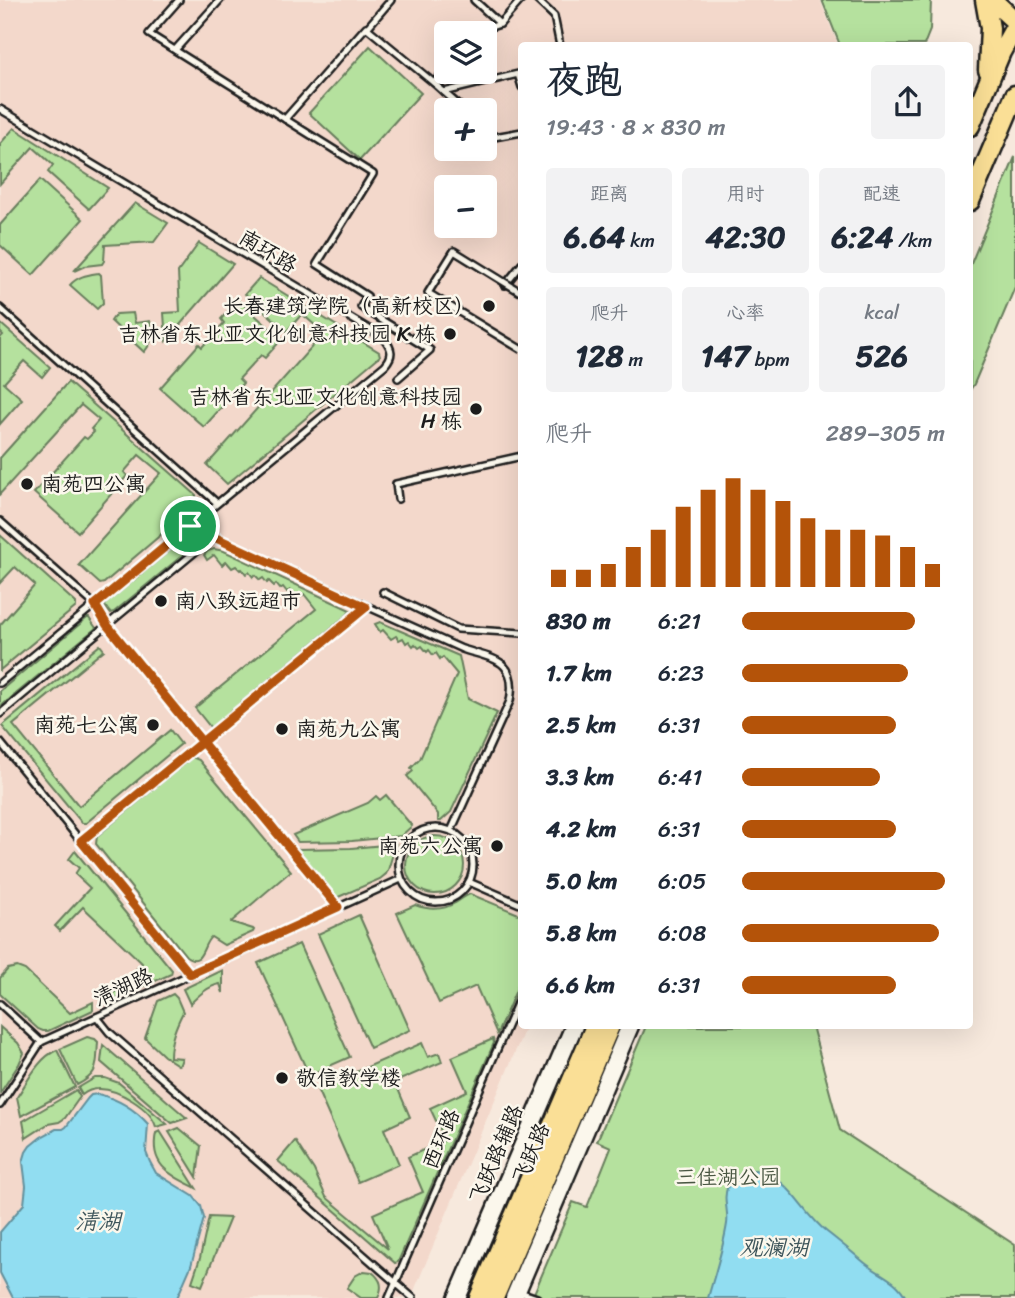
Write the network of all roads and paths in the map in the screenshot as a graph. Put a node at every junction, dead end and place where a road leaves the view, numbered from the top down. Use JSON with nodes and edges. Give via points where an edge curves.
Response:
{"nodes":[{"id":1,"x":179,"y":0,"type":"edge"},
{"id":2,"x":220,"y":0,"type":"edge"},
{"id":3,"x":391,"y":0,"type":"edge"},
{"id":4,"x":474,"y":0,"type":"edge"},
{"id":5,"x":522,"y":0,"type":"edge"},
{"id":6,"x":537,"y":0,"type":"edge"},
{"id":7,"x":985,"y":0,"type":"edge"},
{"id":8,"x":992,"y":0,"type":"edge"},
{"id":9,"x":1015,"y":21,"type":"edge"},
{"id":10,"x":500,"y":24,"type":"junction"},
{"id":11,"x":497,"y":25,"type":"edge"},
{"id":12,"x":1015,"y":27,"type":"edge"},
{"id":13,"x":367,"y":28,"type":"junction"},
{"id":14,"x":559,"y":42,"type":"edge"},
{"id":15,"x":175,"y":50,"type":"junction"},
{"id":16,"x":518,"y":74,"type":"edge"},
{"id":17,"x":988,"y":82,"type":"junction"},
{"id":18,"x":434,"y":83,"type":"edge"},
{"id":19,"x":435,"y":84,"type":"edge"},
{"id":20,"x":444,"y":92,"type":"junction"},
{"id":21,"x":451,"y":98,"type":"edge"},
{"id":22,"x":1014,"y":101,"type":"edge"},
{"id":23,"x":0,"y":108,"type":"edge"},
{"id":24,"x":285,"y":119,"type":"junction"},
{"id":25,"x":973,"y":119,"type":"edge"},
{"id":26,"x":518,"y":133,"type":"edge"},
{"id":27,"x":497,"y":136,"type":"edge"},
{"id":28,"x":973,"y":194,"type":"edge"},
{"id":29,"x":518,"y":269,"type":"edge"},
{"id":30,"x":505,"y":285,"type":"junction"},
{"id":31,"x":518,"y":291,"type":"edge"},
{"id":32,"x":518,"y":292,"type":"edge"},
{"id":33,"x":0,"y":309,"type":"edge"},
{"id":34,"x":518,"y":349,"type":"edge"},
{"id":35,"x":518,"y":349,"type":"edge"},
{"id":36,"x":398,"y":378,"type":"dead end"},
{"id":37,"x":518,"y":457,"type":"edge"},
{"id":38,"x":398,"y":499,"type":"dead end"},
{"id":39,"x":217,"y":503,"type":"junction"},
{"id":40,"x":0,"y":521,"type":"edge"},
{"id":41,"x":190,"y":526,"type":"junction"},
{"id":42,"x":213,"y":537,"type":"junction"},
{"id":43,"x":383,"y":592,"type":"dead end"},
{"id":44,"x":95,"y":605,"type":"junction"},
{"id":45,"x":366,"y":607,"type":"junction"},
{"id":46,"x":107,"y":625,"type":"junction"},
{"id":47,"x":518,"y":633,"type":"edge"},
{"id":48,"x":0,"y":683,"type":"edge"},
{"id":49,"x":0,"y":714,"type":"edge"},
{"id":50,"x":0,"y":742,"type":"edge"},
{"id":51,"x":202,"y":742,"type":"junction"},
{"id":52,"x":451,"y":831,"type":"junction"},
{"id":53,"x":81,"y":841,"type":"junction"},
{"id":54,"x":401,"y":879,"type":"junction"},
{"id":55,"x":469,"y":882,"type":"junction"},
{"id":56,"x":518,"y":903,"type":"edge"},
{"id":57,"x":338,"y":907,"type":"junction"},
{"id":58,"x":190,"y":974,"type":"junction"},
{"id":59,"x":518,"y":1001,"type":"edge"},
{"id":60,"x":0,"y":1004,"type":"edge"},
{"id":61,"x":97,"y":1017,"type":"junction"},
{"id":62,"x":573,"y":1029,"type":"edge"},
{"id":63,"x":594,"y":1029,"type":"edge"},
{"id":64,"x":609,"y":1029,"type":"edge"},
{"id":65,"x":629,"y":1029,"type":"edge"},
{"id":66,"x":41,"y":1042,"type":"junction"},
{"id":67,"x":0,"y":1105,"type":"edge"},
{"id":68,"x":396,"y":1284,"type":"junction"},
{"id":69,"x":516,"y":1295,"type":"edge"},
{"id":70,"x":389,"y":1298,"type":"edge"},
{"id":71,"x":413,"y":1298,"type":"edge"},
{"id":72,"x":457,"y":1298,"type":"edge"},
{"id":73,"x":479,"y":1298,"type":"edge"},
{"id":74,"x":494,"y":1298,"type":"edge"},
{"id":75,"x":537,"y":1298,"type":"edge"}],
"edges":[{"from":1,"to":15,"type":"lane","via":[[149,34]]},
{"from":2,"to":15,"type":"lane"},
{"from":3,"to":13,"type":"lane"},
{"from":4,"to":10,"type":"lane"},
{"from":5,"to":10,"type":"lane"},
{"from":6,"to":14,"type":"lane","via":[[554,16]]},
{"from":7,"to":17,"type":"main road","via":[[990,28]]},
{"from":8,"to":9,"type":"main road"},
{"from":10,"to":11,"type":"lane"},
{"from":12,"to":17,"type":"main road"},
{"from":13,"to":18,"type":"lane"},
{"from":13,"to":24,"type":"lane"},
{"from":15,"to":24,"type":"lane"},
{"from":16,"to":20,"type":"lane"},
{"from":17,"to":25,"type":"main road"},
{"from":19,"to":20,"type":"lane"},
{"from":20,"to":21,"type":"lane"},
{"from":22,"to":28,"type":"main road"},
{"from":23,"to":39,"type":"lane","name":"南环路","via":[[389,345],[391,359],[385,365]]},
{"from":24,"to":36,"type":"lane","via":[[373,174],[317,264],[367,296],[361,307],[430,350]]},
{"from":26,"to":27,"type":"lane"},
{"from":29,"to":30,"type":"lane"},
{"from":30,"to":32,"type":"lane"},
{"from":30,"to":34,"type":"lane","via":[[454,253],[429,293]]},
{"from":31,"to":35,"type":"lane","bridge":true,"via":[[454,251],[428,293]]},
{"from":33,"to":39,"type":"lane"},
{"from":37,"to":38,"type":"lane","via":[[405,480],[396,484]]},
{"from":39,"to":41,"type":"lane","name":"南环路"},
{"from":40,"to":44,"type":"lane"},
{"from":41,"to":42,"type":"lane"},
{"from":41,"to":44,"type":"lane","name":"南环路"},
{"from":42,"to":45,"type":"lane"},
{"from":42,"to":46,"type":"lane"},
{"from":43,"to":47,"type":"lane","via":[[458,629]]},
{"from":44,"to":46,"type":"lane"},
{"from":44,"to":48,"type":"lane","name":"南环路"},
{"from":45,"to":51,"type":"lane"},
{"from":45,"to":52,"type":"lane","via":[[462,649],[493,657],[501,661],[511,679],[510,701]]},
{"from":46,"to":49,"type":"lane"},
{"from":46,"to":51,"type":"lane"},
{"from":50,"to":53,"type":"lane"},
{"from":51,"to":53,"type":"lane"},
{"from":51,"to":57,"type":"lane"},
{"from":52,"to":54,"type":"lane","via":[[426,830],[406,843],[399,867]]},
{"from":52,"to":55,"type":"lane","via":[[461,838],[472,859]]},
{"from":53,"to":58,"type":"lane"},
{"from":54,"to":55,"type":"lane","via":[[428,902],[452,899]]},
{"from":54,"to":57,"type":"lane","name":"清湖路"},
{"from":55,"to":56,"type":"lane"},
{"from":57,"to":58,"type":"lane","name":"清湖路"},
{"from":58,"to":61,"type":"lane","name":"清湖路"},
{"from":59,"to":68,"type":"lane","name":"西环路"},
{"from":60,"to":66,"type":"lane"},
{"from":61,"to":66,"type":"lane","name":"清湖路"},
{"from":61,"to":68,"type":"lane"},
{"from":62,"to":72,"type":"street","name":"飞跃路辅路"},
{"from":63,"to":73,"type":"main road","name":"飞跃路"},
{"from":64,"to":74,"type":"main road","name":"飞跃路"},
{"from":65,"to":69,"type":"street"},
{"from":66,"to":67,"type":"lane"},
{"from":68,"to":70,"type":"lane","name":"西环路"},
{"from":68,"to":71,"type":"lane"},
{"from":69,"to":75,"type":"lane"}]}
